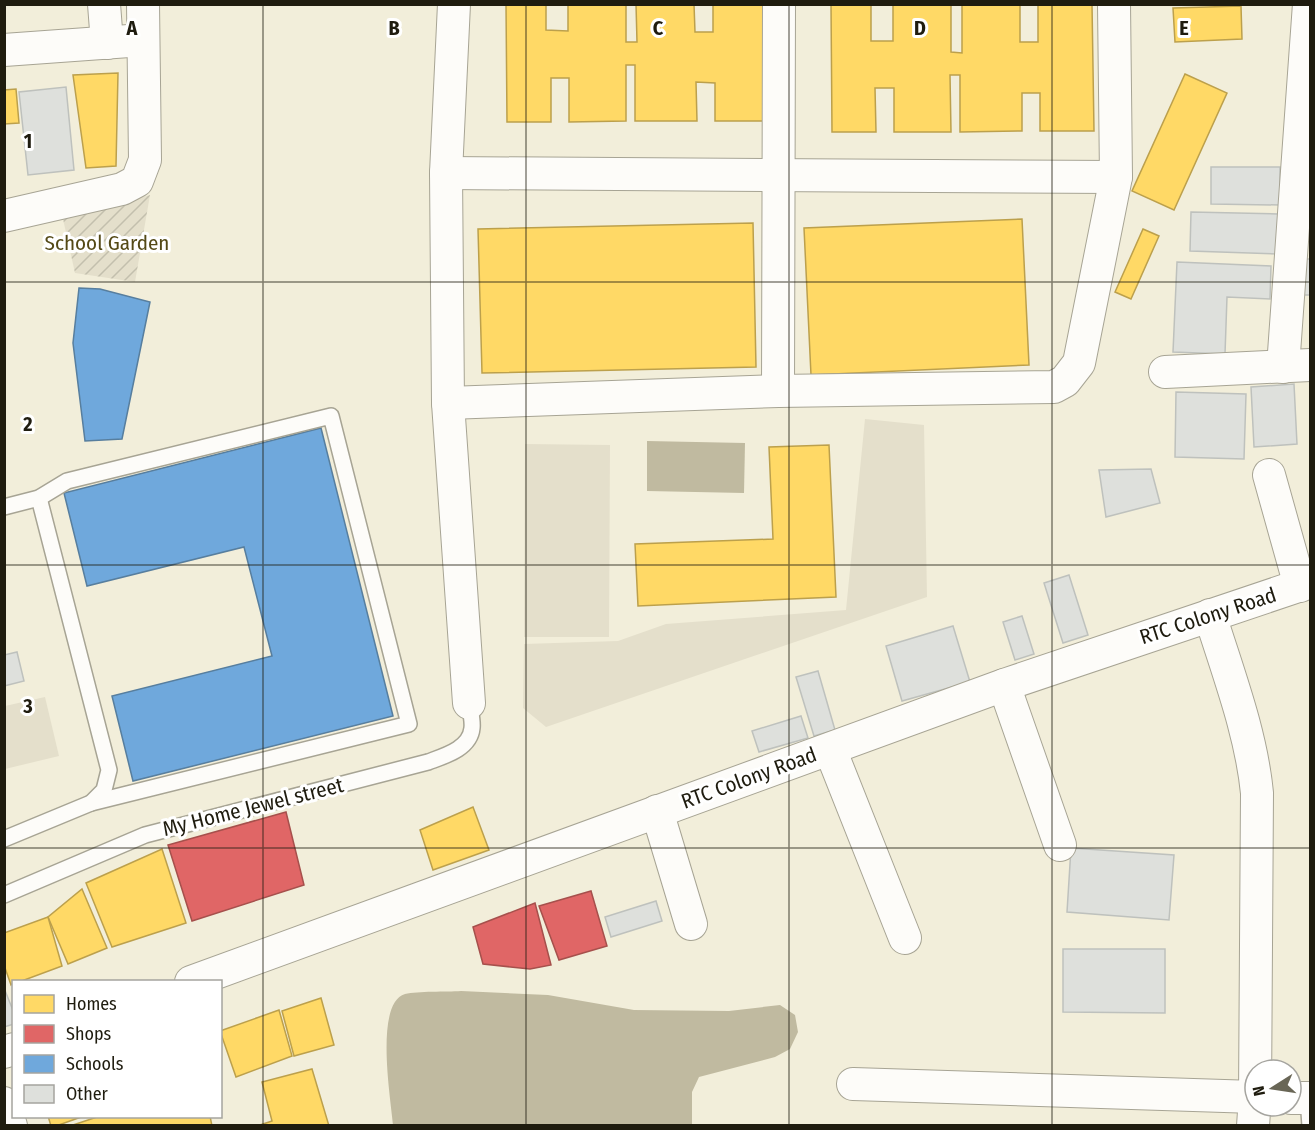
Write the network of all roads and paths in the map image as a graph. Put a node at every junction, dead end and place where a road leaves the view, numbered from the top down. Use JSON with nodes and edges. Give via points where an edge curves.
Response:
{"nodes":[{"id":1,"x":104,"y":4,"type":"edge"},
{"id":2,"x":143,"y":4,"type":"edge"},
{"id":3,"x":454,"y":4,"type":"edge"},
{"id":4,"x":779,"y":4,"type":"edge"},
{"id":5,"x":1114,"y":4,"type":"edge"},
{"id":6,"x":1309,"y":4,"type":"edge"},
{"id":7,"x":143,"y":40,"type":"junction"},
{"id":8,"x":107,"y":43,"type":"junction"},
{"id":9,"x":4,"y":50,"type":"edge"},
{"id":10,"x":446,"y":173,"type":"junction"},
{"id":11,"x":779,"y":175,"type":"junction"},
{"id":12,"x":1116,"y":177,"type":"junction"},
{"id":13,"x":4,"y":216,"type":"edge"},
{"id":14,"x":1297,"y":366,"type":"edge"},
{"id":15,"x":1165,"y":372,"type":"dead end"},
{"id":16,"x":778,"y":390,"type":"junction"},
{"id":17,"x":448,"y":403,"type":"junction"},
{"id":18,"x":1269,"y":475,"type":"dead end"},
{"id":19,"x":39,"y":498,"type":"junction"},
{"id":20,"x":4,"y":507,"type":"edge"},
{"id":21,"x":1305,"y":584,"type":"edge"},
{"id":22,"x":1210,"y":615,"type":"junction"},
{"id":23,"x":1004,"y":685,"type":"junction"},
{"id":24,"x":469,"y":703,"type":"joint"},
{"id":25,"x":830,"y":749,"type":"junction"},
{"id":26,"x":91,"y":803,"type":"junction"},
{"id":27,"x":657,"y":812,"type":"junction"},
{"id":28,"x":4,"y":839,"type":"edge"},
{"id":29,"x":1060,"y":845,"type":"dead end"},
{"id":30,"x":4,"y":895,"type":"edge"},
{"id":31,"x":691,"y":924,"type":"dead end"},
{"id":32,"x":905,"y":938,"type":"dead end"},
{"id":33,"x":194,"y":980,"type":"edge"},
{"id":34,"x":1255,"y":1058,"type":"edge"},
{"id":35,"x":853,"y":1084,"type":"dead end"},
{"id":36,"x":1243,"y":1097,"type":"edge"},
{"id":37,"x":4,"y":1103,"type":"edge"},
{"id":38,"x":11,"y":1125,"type":"edge"}],
"edges":[{"from":1,"to":8,"type":"street"},
{"from":2,"to":7,"type":"street"},
{"from":3,"to":10,"type":"street"},
{"from":4,"to":11,"type":"street"},
{"from":5,"to":12,"type":"street"},
{"from":6,"to":14,"type":"street"},
{"from":7,"to":8,"type":"street"},
{"from":7,"to":13,"type":"street","via":[[145,160],[137,181],[122,189]]},
{"from":8,"to":9,"type":"street"},
{"from":10,"to":11,"type":"street"},
{"from":10,"to":17,"type":"street"},
{"from":11,"to":12,"type":"street"},
{"from":11,"to":16,"type":"street"},
{"from":12,"to":16,"type":"street","via":[[1079,363],[1065,381],[1054,387]]},
{"from":14,"to":15,"type":"street"},
{"from":16,"to":17,"type":"street"},
{"from":17,"to":24,"type":"street"},
{"from":18,"to":21,"type":"street"},
{"from":19,"to":20,"type":"lane"},
{"from":19,"to":26,"type":"lane","via":[[109,770],[104,790]]},
{"from":19,"to":26,"type":"lane","via":[[67,481],[331,416],[409,724]]},
{"from":21,"to":22,"type":"street","name":"RTC Colony Road"},
{"from":22,"to":23,"type":"street","name":"RTC Colony Road"},
{"from":22,"to":34,"type":"street","via":[[1248,742],[1257,793]]},
{"from":23,"to":25,"type":"street","name":"RTC Colony Road"},
{"from":23,"to":29,"type":"street"},
{"from":24,"to":30,"type":"lane","name":"My Home Jewel street","via":[[472,729],[466,743],[453,752],[428,762],[145,835]]},
{"from":25,"to":27,"type":"street","name":"RTC Colony Road"},
{"from":25,"to":32,"type":"street"},
{"from":26,"to":28,"type":"lane"},
{"from":27,"to":31,"type":"street"},
{"from":27,"to":33,"type":"street","name":"RTC Colony Road"},
{"from":35,"to":36,"type":"street"},
{"from":37,"to":38,"type":"street"}]}
